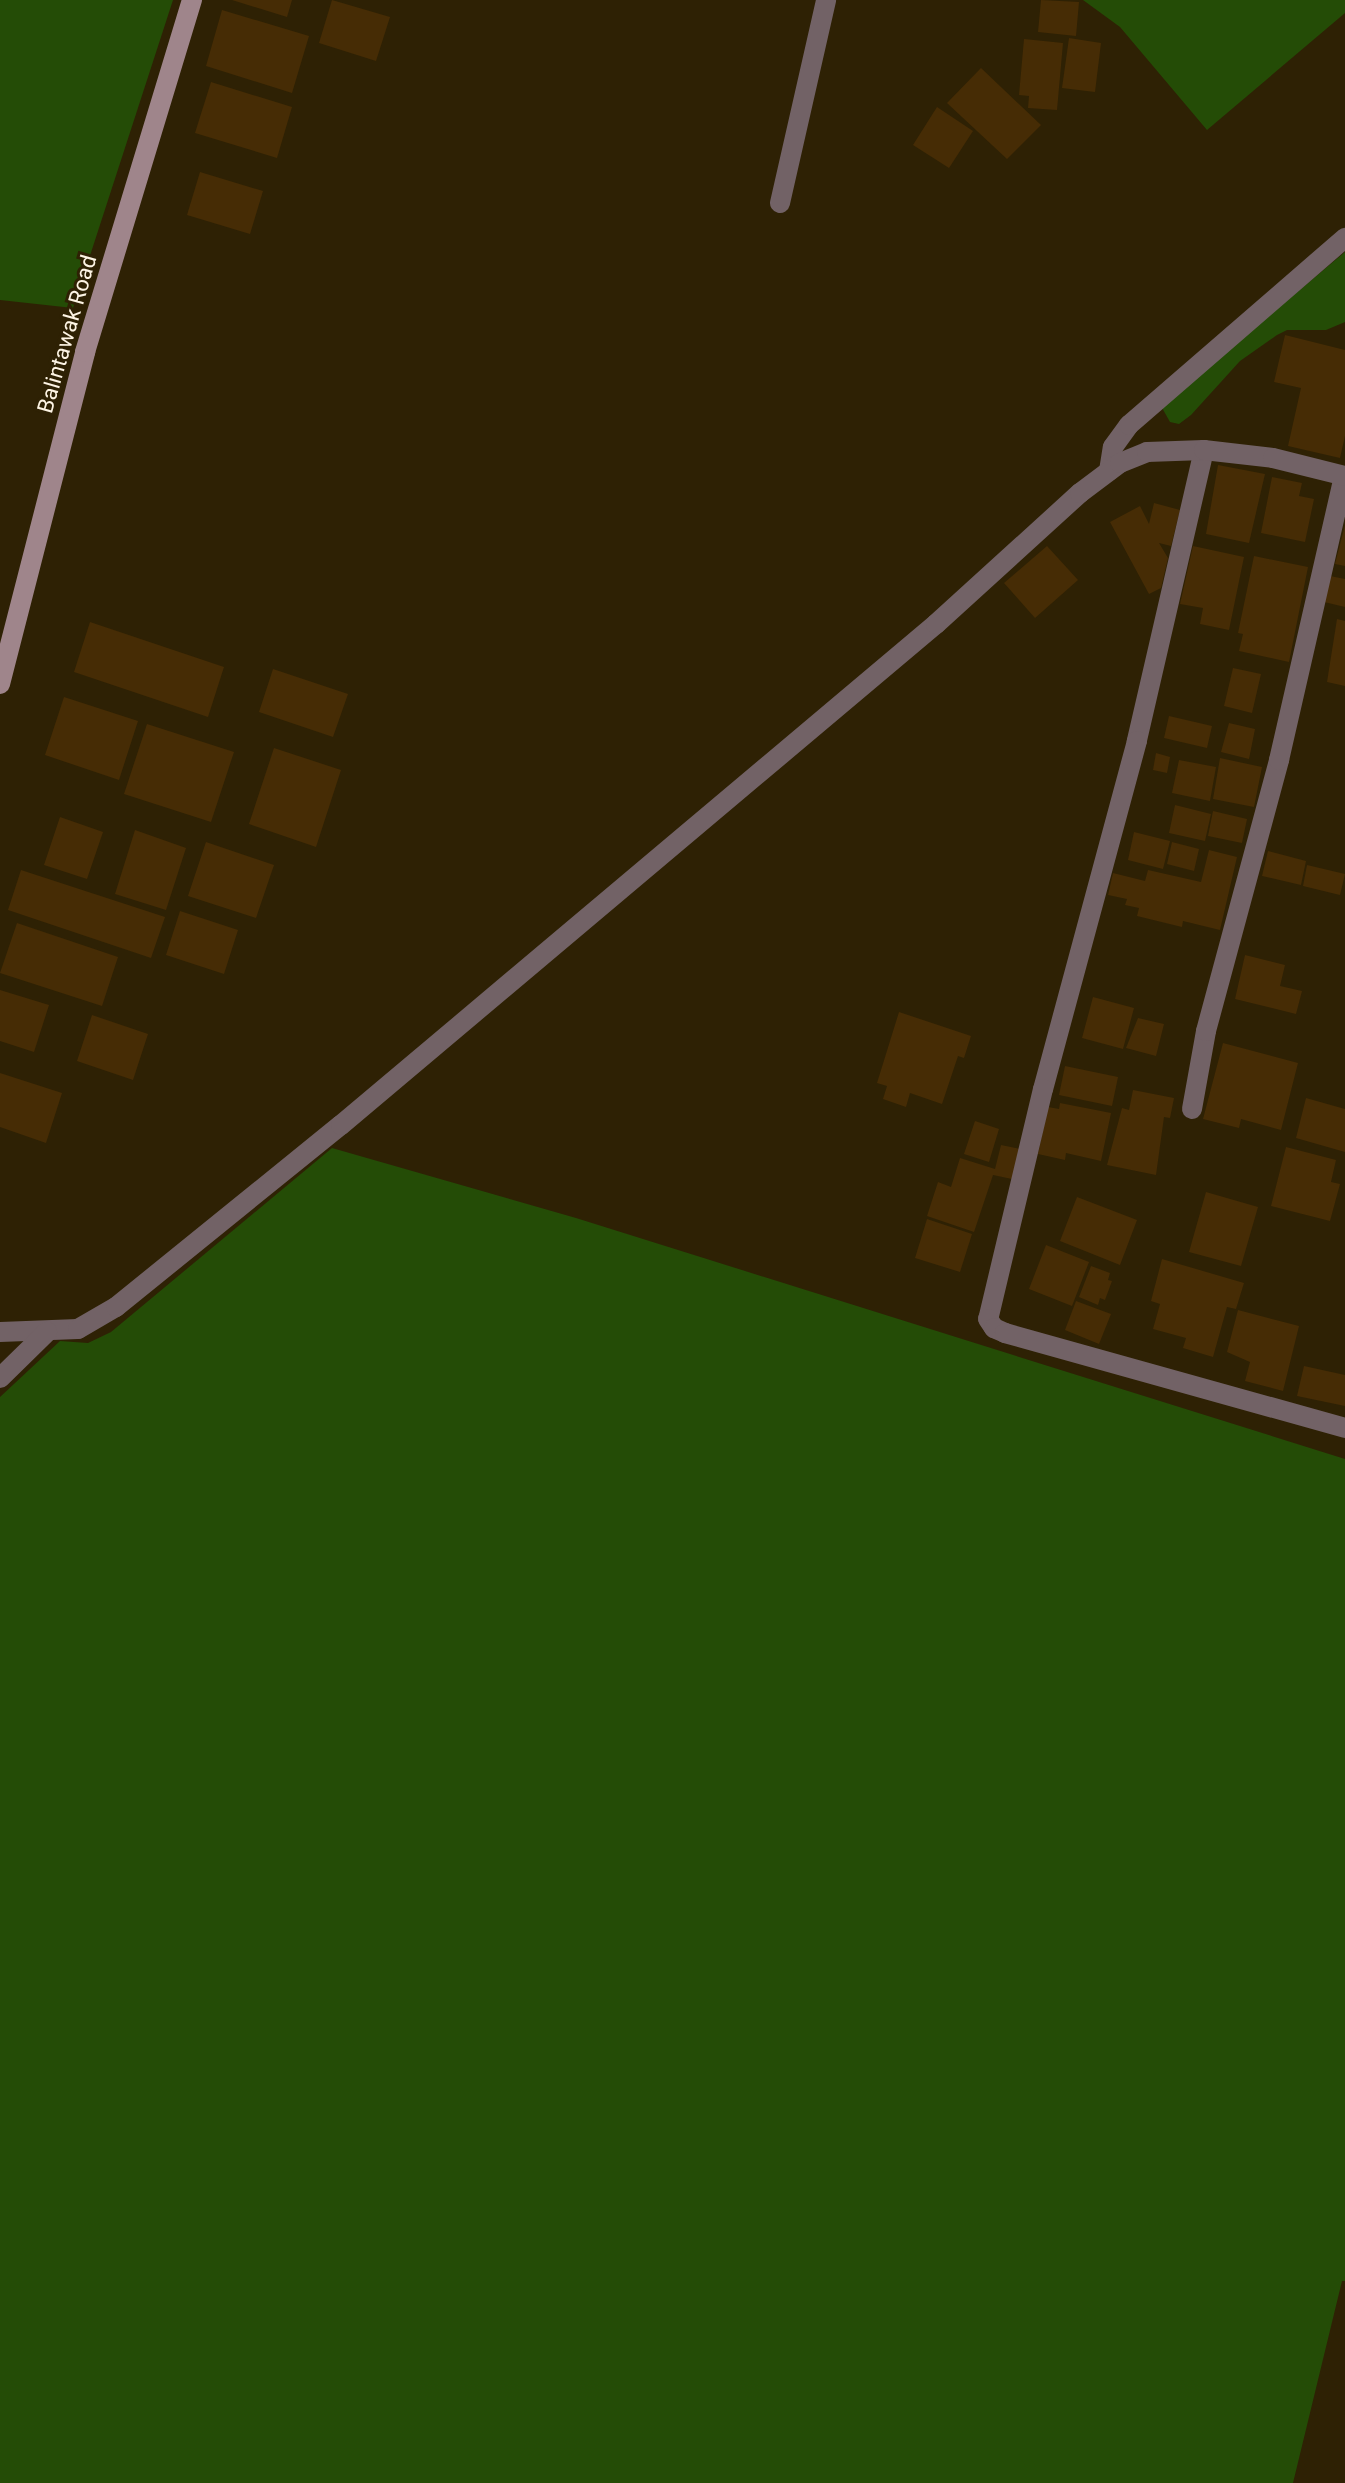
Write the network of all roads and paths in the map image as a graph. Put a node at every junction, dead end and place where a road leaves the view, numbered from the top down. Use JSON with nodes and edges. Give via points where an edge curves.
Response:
{"nodes":[{"id":1,"x":192,"y":0,"type":"edge"},
{"id":2,"x":826,"y":0,"type":"edge"},
{"id":3,"x":780,"y":203,"type":"dead end"},
{"id":4,"x":1345,"y":238,"type":"edge"},
{"id":5,"x":1204,"y":450,"type":"junction"},
{"id":6,"x":1109,"y":471,"type":"junction"},
{"id":7,"x":1345,"y":476,"type":"edge"},
{"id":8,"x":0,"y":684,"type":"edge"},
{"id":9,"x":1192,"y":1109,"type":"dead end"},
{"id":10,"x":0,"y":1332,"type":"edge"},
{"id":11,"x":47,"y":1332,"type":"junction"},
{"id":12,"x":0,"y":1378,"type":"edge"},
{"id":13,"x":1345,"y":1428,"type":"edge"}],
"edges":[{"from":1,"to":8,"type":"street","name":"Balintawak Road","via":[[85,352]]},
{"from":2,"to":3,"type":"street"},
{"from":4,"to":6,"type":"street","via":[[1129,425],[1113,447]]},
{"from":5,"to":6,"type":"street","via":[[1147,452]]},
{"from":5,"to":7,"type":"street","via":[[1273,458]]},
{"from":5,"to":13,"type":"street","via":[[1137,741],[1043,1089],[988,1319],[1005,1333]]},
{"from":6,"to":11,"type":"street","via":[[924,634],[152,1279],[93,1323]]},
{"from":7,"to":9,"type":"street","via":[[1279,760],[1206,1031]]},
{"from":10,"to":11,"type":"street"},
{"from":11,"to":12,"type":"street"}]}
